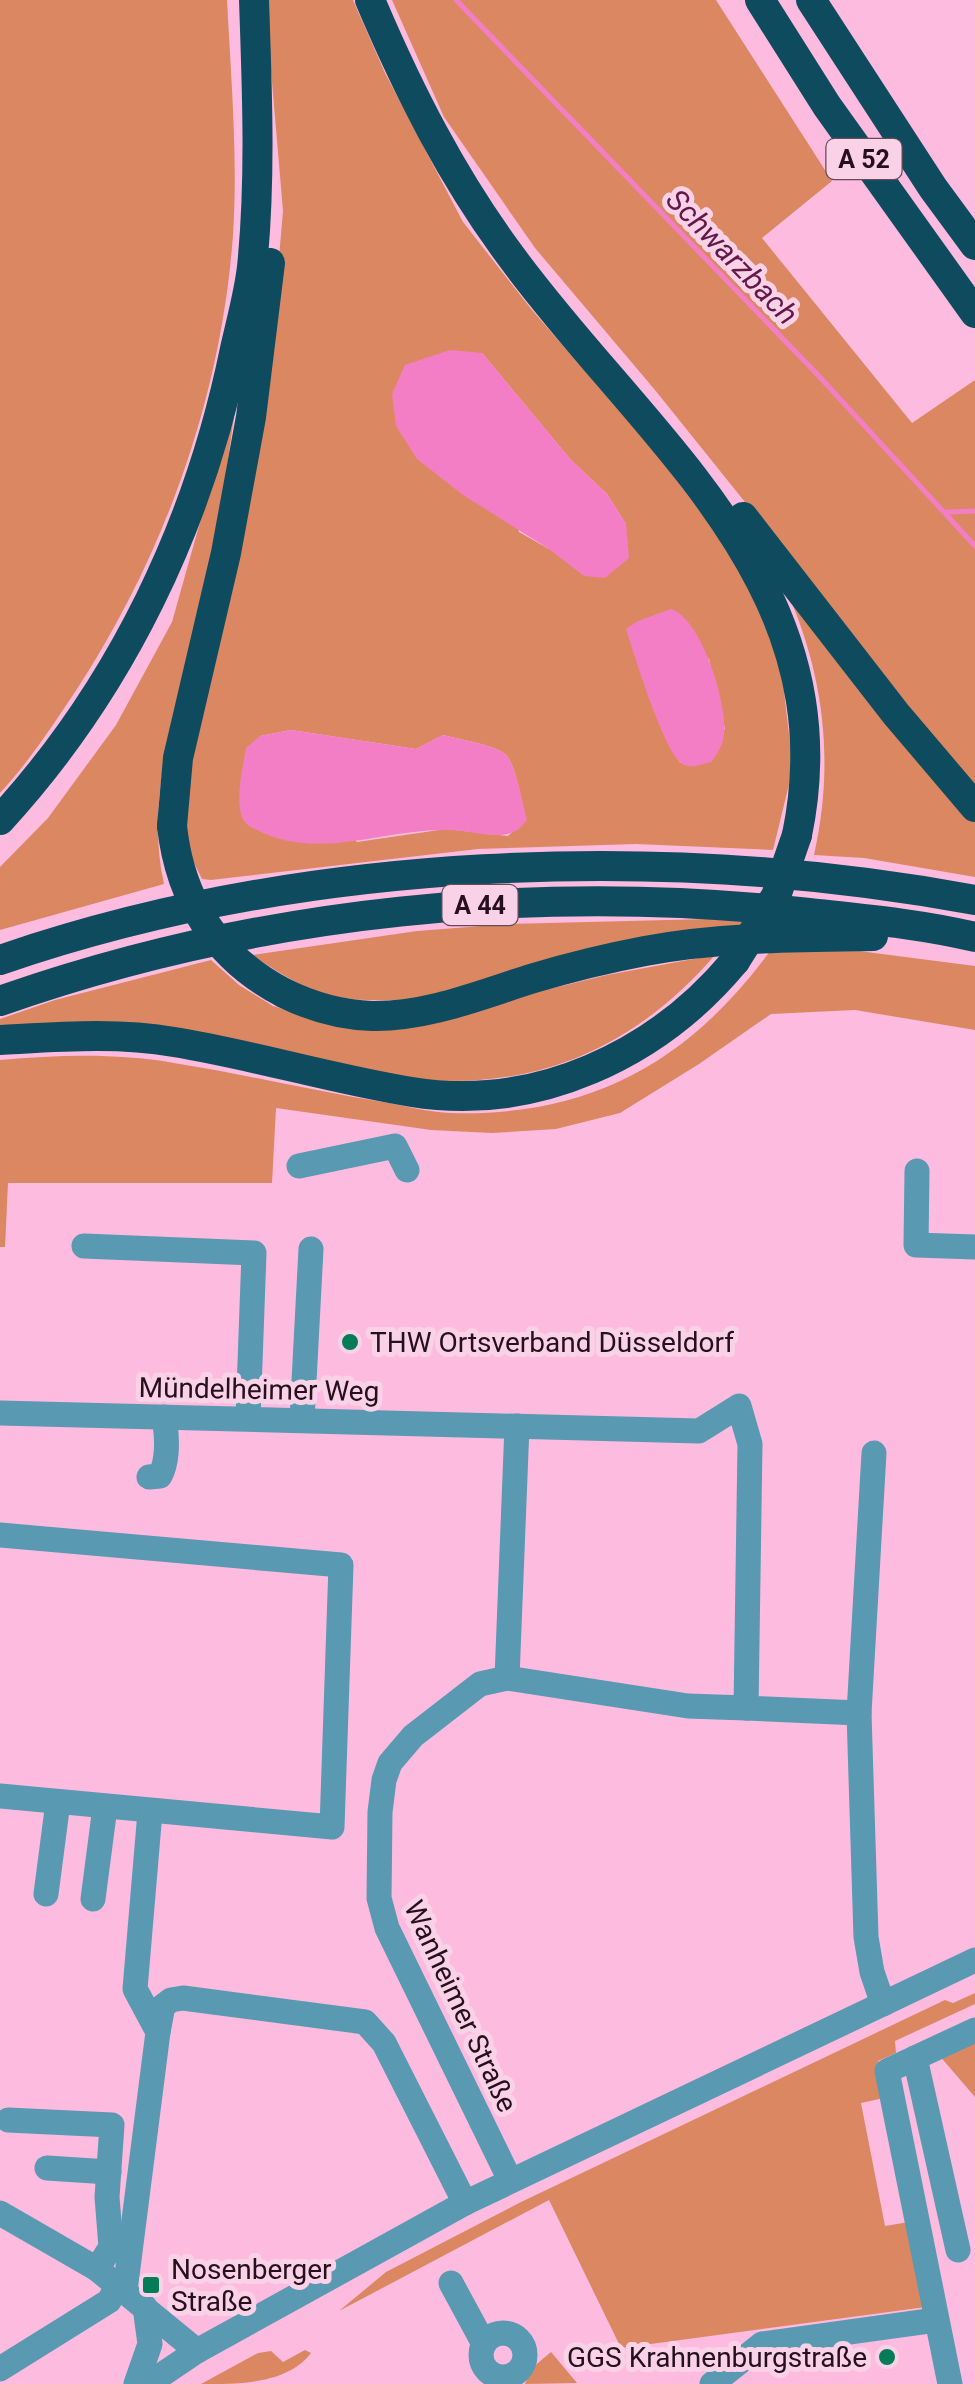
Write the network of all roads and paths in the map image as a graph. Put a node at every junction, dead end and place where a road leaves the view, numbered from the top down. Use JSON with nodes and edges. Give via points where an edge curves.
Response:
{"nodes":[{"id":1,"x":254,"y":0,"type":"edge"},
{"id":2,"x":370,"y":0,"type":"edge"},
{"id":3,"x":760,"y":0,"type":"edge"},
{"id":4,"x":810,"y":0,"type":"edge"},
{"id":5,"x":257,"y":111,"type":"junction"},
{"id":6,"x":975,"y":245,"type":"edge"},
{"id":7,"x":975,"y":312,"type":"edge"},
{"id":8,"x":693,"y":478,"type":"junction"},
{"id":9,"x":975,"y":807,"type":"edge"},
{"id":10,"x":0,"y":820,"type":"edge"},
{"id":11,"x":975,"y":900,"type":"edge"},
{"id":12,"x":972,"y":936,"type":"edge"},
{"id":13,"x":0,"y":960,"type":"edge"},
{"id":14,"x":0,"y":1000,"type":"edge"},
{"id":15,"x":0,"y":1040,"type":"edge"},
{"id":16,"x":299,"y":1166,"type":"dead end"},
{"id":17,"x":407,"y":1170,"type":"dead end"},
{"id":18,"x":917,"y":1171,"type":"dead end"},
{"id":19,"x":84,"y":1246,"type":"dead end"},
{"id":20,"x":975,"y":1247,"type":"edge"},
{"id":21,"x":311,"y":1249,"type":"dead end"},
{"id":22,"x":0,"y":1413,"type":"edge"},
{"id":23,"x":164,"y":1416,"type":"junction"},
{"id":24,"x":248,"y":1418,"type":"junction"},
{"id":25,"x":302,"y":1420,"type":"junction"},
{"id":26,"x":517,"y":1426,"type":"junction"},
{"id":27,"x":874,"y":1453,"type":"dead end"},
{"id":28,"x":149,"y":1476,"type":"dead end"},
{"id":29,"x":0,"y":1535,"type":"edge"},
{"id":30,"x":507,"y":1678,"type":"junction"},
{"id":31,"x":746,"y":1708,"type":"junction"},
{"id":32,"x":859,"y":1712,"type":"junction"},
{"id":33,"x":0,"y":1796,"type":"edge"},
{"id":34,"x":58,"y":1802,"type":"junction"},
{"id":35,"x":105,"y":1807,"type":"junction"},
{"id":36,"x":150,"y":1812,"type":"junction"},
{"id":37,"x":46,"y":1894,"type":"dead end"},
{"id":38,"x":93,"y":1899,"type":"dead end"},
{"id":39,"x":975,"y":1960,"type":"edge"},
{"id":40,"x":883,"y":2004,"type":"junction"},
{"id":41,"x":975,"y":2030,"type":"edge"},
{"id":42,"x":158,"y":2032,"type":"junction"},
{"id":43,"x":915,"y":2058,"type":"junction"},
{"id":44,"x":8,"y":2120,"type":"dead end"},
{"id":45,"x":47,"y":2168,"type":"dead end"},
{"id":46,"x":109,"y":2172,"type":"junction"},
{"id":47,"x":510,"y":2180,"type":"junction"},
{"id":48,"x":465,"y":2203,"type":"junction"},
{"id":49,"x":0,"y":2213,"type":"edge"},
{"id":50,"x":967,"y":2248,"type":"edge"},
{"id":51,"x":923,"y":2251,"type":"junction"},
{"id":52,"x":450,"y":2283,"type":"dead end"},
{"id":53,"x":121,"y":2288,"type":"junction"},
{"id":54,"x":936,"y":2320,"type":"junction"},
{"id":55,"x":484,"y":2344,"type":"junction"},
{"id":56,"x":197,"y":2352,"type":"junction"},
{"id":57,"x":0,"y":2370,"type":"edge"},
{"id":58,"x":510,"y":2380,"type":"edge"},
{"id":59,"x":136,"y":2384,"type":"edge"},
{"id":60,"x":148,"y":2384,"type":"edge"},
{"id":61,"x":712,"y":2384,"type":"edge"},
{"id":62,"x":950,"y":2384,"type":"edge"}],
"edges":[{"from":1,"to":5,"type":"highway"},
{"from":2,"to":8,"type":"highway","via":[[427,126],[479,212],[556,316]]},
{"from":3,"to":7,"type":"highway","number":"A 52"},
{"from":4,"to":6,"type":"highway","number":"A 52"},
{"from":5,"to":10,"type":"highway","via":[[252,268],[222,414],[189,515],[124,652]]},
{"from":5,"to":12,"type":"highway","bridge":true,"via":[[270,194],[270,274],[251,417],[178,758],[172,826],[185,886],[208,930],[242,966],[284,993],[340,1012],[385,1015],[429,1010],[578,966],[683,945]]},
{"from":8,"to":9,"type":"highway","via":[[744,518]]},
{"from":8,"to":15,"type":"highway","bridge":true,"via":[[762,581],[796,669],[807,759],[796,835],[776,896],[735,961],[660,1034],[544,1085],[482,1094],[414,1092],[171,1041]]},
{"from":11,"to":13,"type":"highway","number":"A 44","via":[[849,880],[576,864],[425,874],[238,900]]},
{"from":12,"to":14,"type":"highway","number":"A 44","via":[[722,904],[583,900],[412,909],[261,930]]},
{"from":16,"to":17,"type":"street","via":[[395,1146]]},
{"from":18,"to":20,"type":"street","via":[[916,1244]]},
{"from":19,"to":24,"type":"street","via":[[254,1253]]},
{"from":21,"to":25,"type":"street"},
{"from":22,"to":23,"type":"street","name":"Mündelheimer Weg"},
{"from":23,"to":24,"type":"street","name":"Mündelheimer Weg"},
{"from":23,"to":28,"type":"street","via":[[164,1470]]},
{"from":24,"to":25,"type":"street","name":"Mündelheimer Weg"},
{"from":25,"to":26,"type":"street","name":"Mündelheimer Weg"},
{"from":26,"to":30,"type":"street"},
{"from":26,"to":31,"type":"street","name":"Mündelheimer Weg","via":[[700,1430],[739,1406],[750,1444]]},
{"from":27,"to":32,"type":"street"},
{"from":29,"to":36,"type":"street","via":[[341,1565],[332,1827]]},
{"from":30,"to":31,"type":"street","via":[[688,1706]]},
{"from":30,"to":47,"type":"street","name":"Wanheimer Straße","via":[[480,1684],[413,1736],[390,1763],[380,1812],[379,1898],[387,1928]]},
{"from":31,"to":32,"type":"street"},
{"from":32,"to":40,"type":"street","via":[[866,1936]]},
{"from":33,"to":34,"type":"street"},
{"from":34,"to":35,"type":"street"},
{"from":34,"to":37,"type":"street"},
{"from":35,"to":36,"type":"street"},
{"from":35,"to":38,"type":"street"},
{"from":36,"to":42,"type":"street","via":[[135,1988]]},
{"from":39,"to":40,"type":"street"},
{"from":40,"to":47,"type":"street"},
{"from":41,"to":43,"type":"street"},
{"from":42,"to":48,"type":"street","via":[[163,2006],[183,1998],[365,2022],[384,2042]]},
{"from":42,"to":53,"type":"street"},
{"from":43,"to":50,"type":"street"},
{"from":43,"to":51,"type":"street","via":[[887,2071]]},
{"from":44,"to":46,"type":"street","via":[[112,2126]]},
{"from":45,"to":46,"type":"street"},
{"from":46,"to":53,"type":"street"},
{"from":47,"to":48,"type":"street"},
{"from":48,"to":56,"type":"street"},
{"from":49,"to":53,"type":"street"},
{"from":50,"to":51,"type":"street"},
{"from":51,"to":54,"type":"street"},
{"from":52,"to":55,"type":"street"},
{"from":53,"to":56,"type":"street"},
{"from":53,"to":57,"type":"street"},
{"from":53,"to":59,"type":"street","via":[[150,2329]]},
{"from":54,"to":61,"type":"street","via":[[762,2344]]},
{"from":54,"to":62,"type":"street"},
{"from":55,"to":58,"type":"street","via":[[483,2364]]},
{"from":55,"to":58,"type":"street","via":[[500,2333],[522,2342],[525,2362]]},
{"from":56,"to":60,"type":"street"}]}
